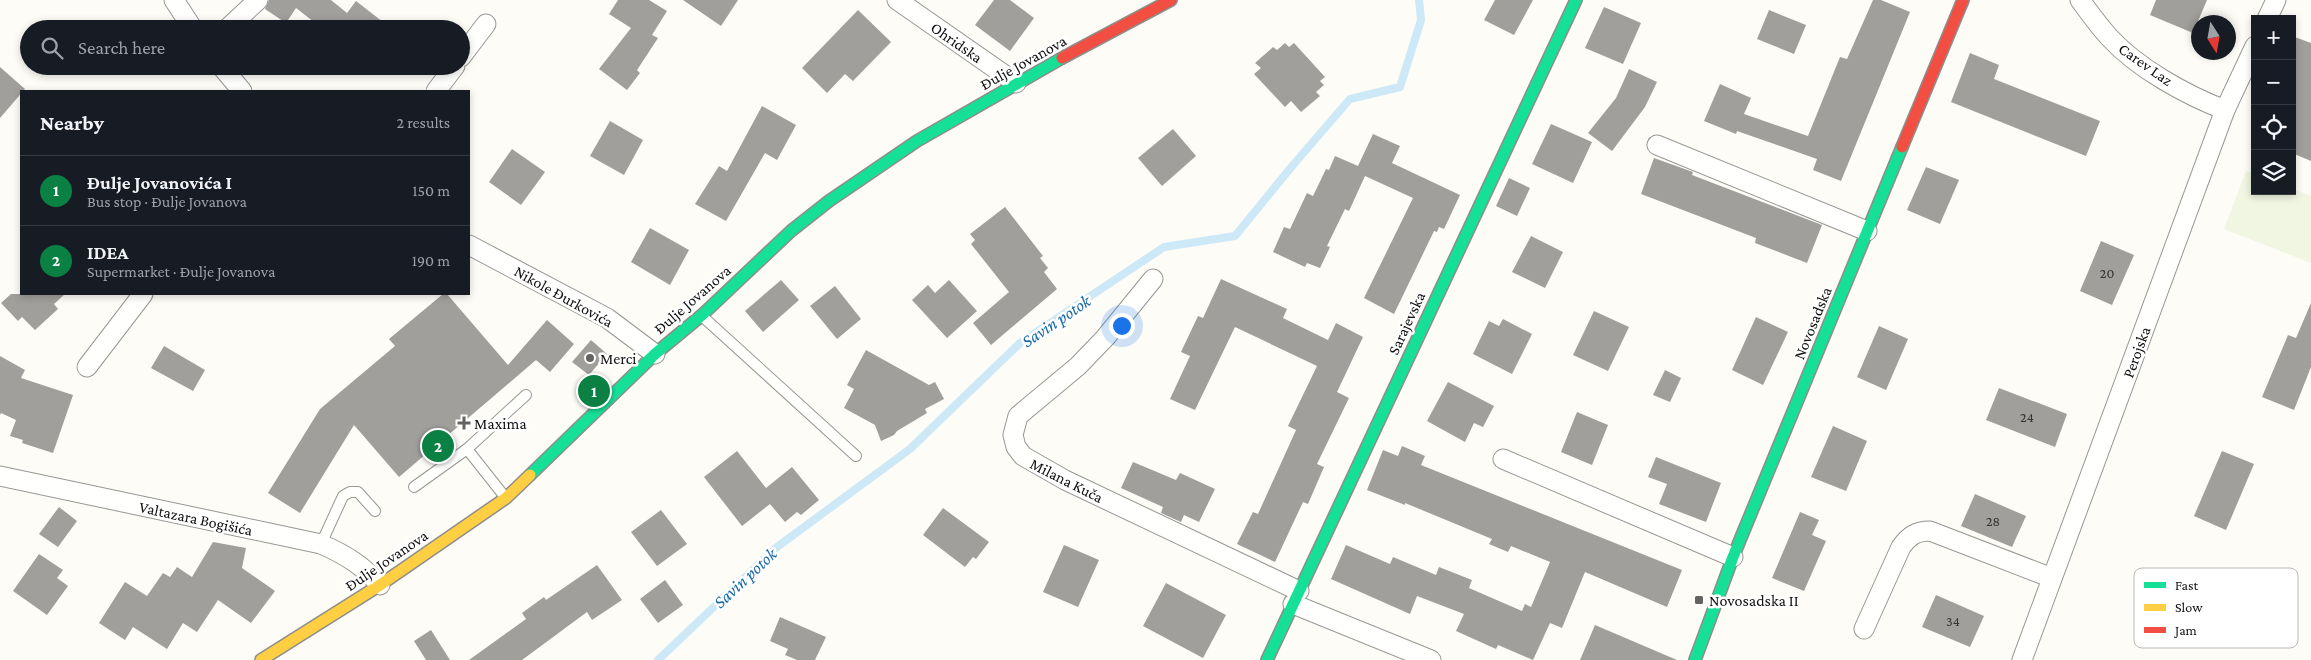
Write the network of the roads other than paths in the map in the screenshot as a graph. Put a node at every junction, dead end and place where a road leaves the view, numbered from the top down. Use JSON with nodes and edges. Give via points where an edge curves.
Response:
{"nodes":[{"id":1,"x":174,"y":0,"type":"edge"},
{"id":2,"x":258,"y":0,"type":"edge"},
{"id":3,"x":897,"y":0,"type":"edge"},
{"id":4,"x":1171,"y":0,"type":"edge"},
{"id":5,"x":1576,"y":0,"type":"edge"},
{"id":6,"x":1963,"y":0,"type":"edge"},
{"id":7,"x":2080,"y":0,"type":"edge"},
{"id":8,"x":2276,"y":0,"type":"edge"},
{"id":9,"x":2269,"y":15,"type":"edge"},
{"id":10,"x":187,"y":20,"type":"edge"},
{"id":11,"x":237,"y":20,"type":"edge"},
{"id":12,"x":486,"y":24,"type":"dead end"},
{"id":13,"x":470,"y":45,"type":"edge"},
{"id":14,"x":2251,"y":55,"type":"edge"},
{"id":15,"x":229,"y":75,"type":"edge"},
{"id":16,"x":448,"y":75,"type":"edge"},
{"id":17,"x":1016,"y":84,"type":"junction"},
{"id":18,"x":241,"y":90,"type":"edge"},
{"id":19,"x":437,"y":90,"type":"edge"},
{"id":20,"x":2225,"y":110,"type":"junction"},
{"id":21,"x":1657,"y":145,"type":"dead end"},
{"id":22,"x":1867,"y":231,"type":"junction"},
{"id":23,"x":470,"y":246,"type":"edge"},
{"id":24,"x":1153,"y":279,"type":"dead end"},
{"id":25,"x":142,"y":295,"type":"edge"},
{"id":26,"x":702,"y":315,"type":"junction"},
{"id":27,"x":655,"y":354,"type":"junction"},
{"id":28,"x":87,"y":367,"type":"dead end"},
{"id":29,"x":526,"y":396,"type":"dead end"},
{"id":30,"x":467,"y":448,"type":"junction"},
{"id":31,"x":856,"y":456,"type":"dead end"},
{"id":32,"x":1502,"y":459,"type":"dead end"},
{"id":33,"x":0,"y":476,"type":"edge"},
{"id":34,"x":414,"y":487,"type":"dead end"},
{"id":35,"x":506,"y":498,"type":"junction"},
{"id":36,"x":375,"y":511,"type":"dead end"},
{"id":37,"x":321,"y":544,"type":"junction"},
{"id":38,"x":1733,"y":557,"type":"junction"},
{"id":39,"x":2052,"y":578,"type":"junction"},
{"id":40,"x":380,"y":585,"type":"junction"},
{"id":41,"x":1296,"y":598,"type":"junction"},
{"id":42,"x":1864,"y":628,"type":"dead end"},
{"id":43,"x":261,"y":660,"type":"edge"},
{"id":44,"x":1267,"y":660,"type":"edge"},
{"id":45,"x":1431,"y":660,"type":"edge"},
{"id":46,"x":1695,"y":660,"type":"edge"},
{"id":47,"x":2022,"y":660,"type":"edge"}],
"edges":[{"from":1,"to":10,"type":"street"},
{"from":2,"to":11,"type":"street"},
{"from":3,"to":17,"type":"street","name":"Ohridska"},
{"from":4,"to":17,"type":"street","name":"Đulje Jovanova"},
{"from":5,"to":41,"type":"street","name":"Sarajevska"},
{"from":6,"to":22,"type":"street","name":"Novosadska"},
{"from":7,"to":20,"type":"street","name":"Carev Laz","via":[[2109,37],[2140,64],[2203,102]]},
{"from":8,"to":9,"type":"street"},
{"from":12,"to":13,"type":"street"},
{"from":14,"to":20,"type":"street","name":"Perojska"},
{"from":15,"to":18,"type":"street"},
{"from":16,"to":19,"type":"street"},
{"from":17,"to":26,"type":"street","name":"Đulje Jovanova","via":[[917,142],[829,200],[791,231]]},
{"from":20,"to":39,"type":"street","name":"Perojska"},
{"from":21,"to":22,"type":"street"},
{"from":22,"to":38,"type":"street","name":"Novosadska"},
{"from":23,"to":27,"type":"street","name":"Nikole Đurkovića","via":[[607,318]]},
{"from":24,"to":41,"type":"street","name":"Milana Kuča","via":[[1078,366],[1018,416],[1013,435],[1016,447],[1023,456],[1065,480]]},
{"from":25,"to":28,"type":"street"},
{"from":26,"to":27,"type":"street","name":"Đulje Jovanova"},
{"from":26,"to":31,"type":"lane"},
{"from":27,"to":35,"type":"street","name":"Đulje Jovanova"},
{"from":29,"to":30,"type":"lane"},
{"from":30,"to":34,"type":"lane"},
{"from":30,"to":35,"type":"lane"},
{"from":32,"to":38,"type":"street"},
{"from":33,"to":37,"type":"street","name":"Valtazara Bogišića"},
{"from":35,"to":40,"type":"street","name":"Đulje Jovanova"},
{"from":36,"to":37,"type":"lane","via":[[358,492],[343,496]]},
{"from":37,"to":40,"type":"street","name":"Valtazara Bogišića","via":[[363,567]]},
{"from":38,"to":46,"type":"street","name":"Novosadska"},
{"from":39,"to":42,"type":"street","via":[[1930,531],[1916,533],[1901,547]]},
{"from":39,"to":47,"type":"street","name":"Perojska"},
{"from":40,"to":43,"type":"street","name":"Đulje Jovanova"},
{"from":41,"to":44,"type":"street","name":"Sarajevska"},
{"from":41,"to":45,"type":"street","name":"Milana Kuča"}]}
